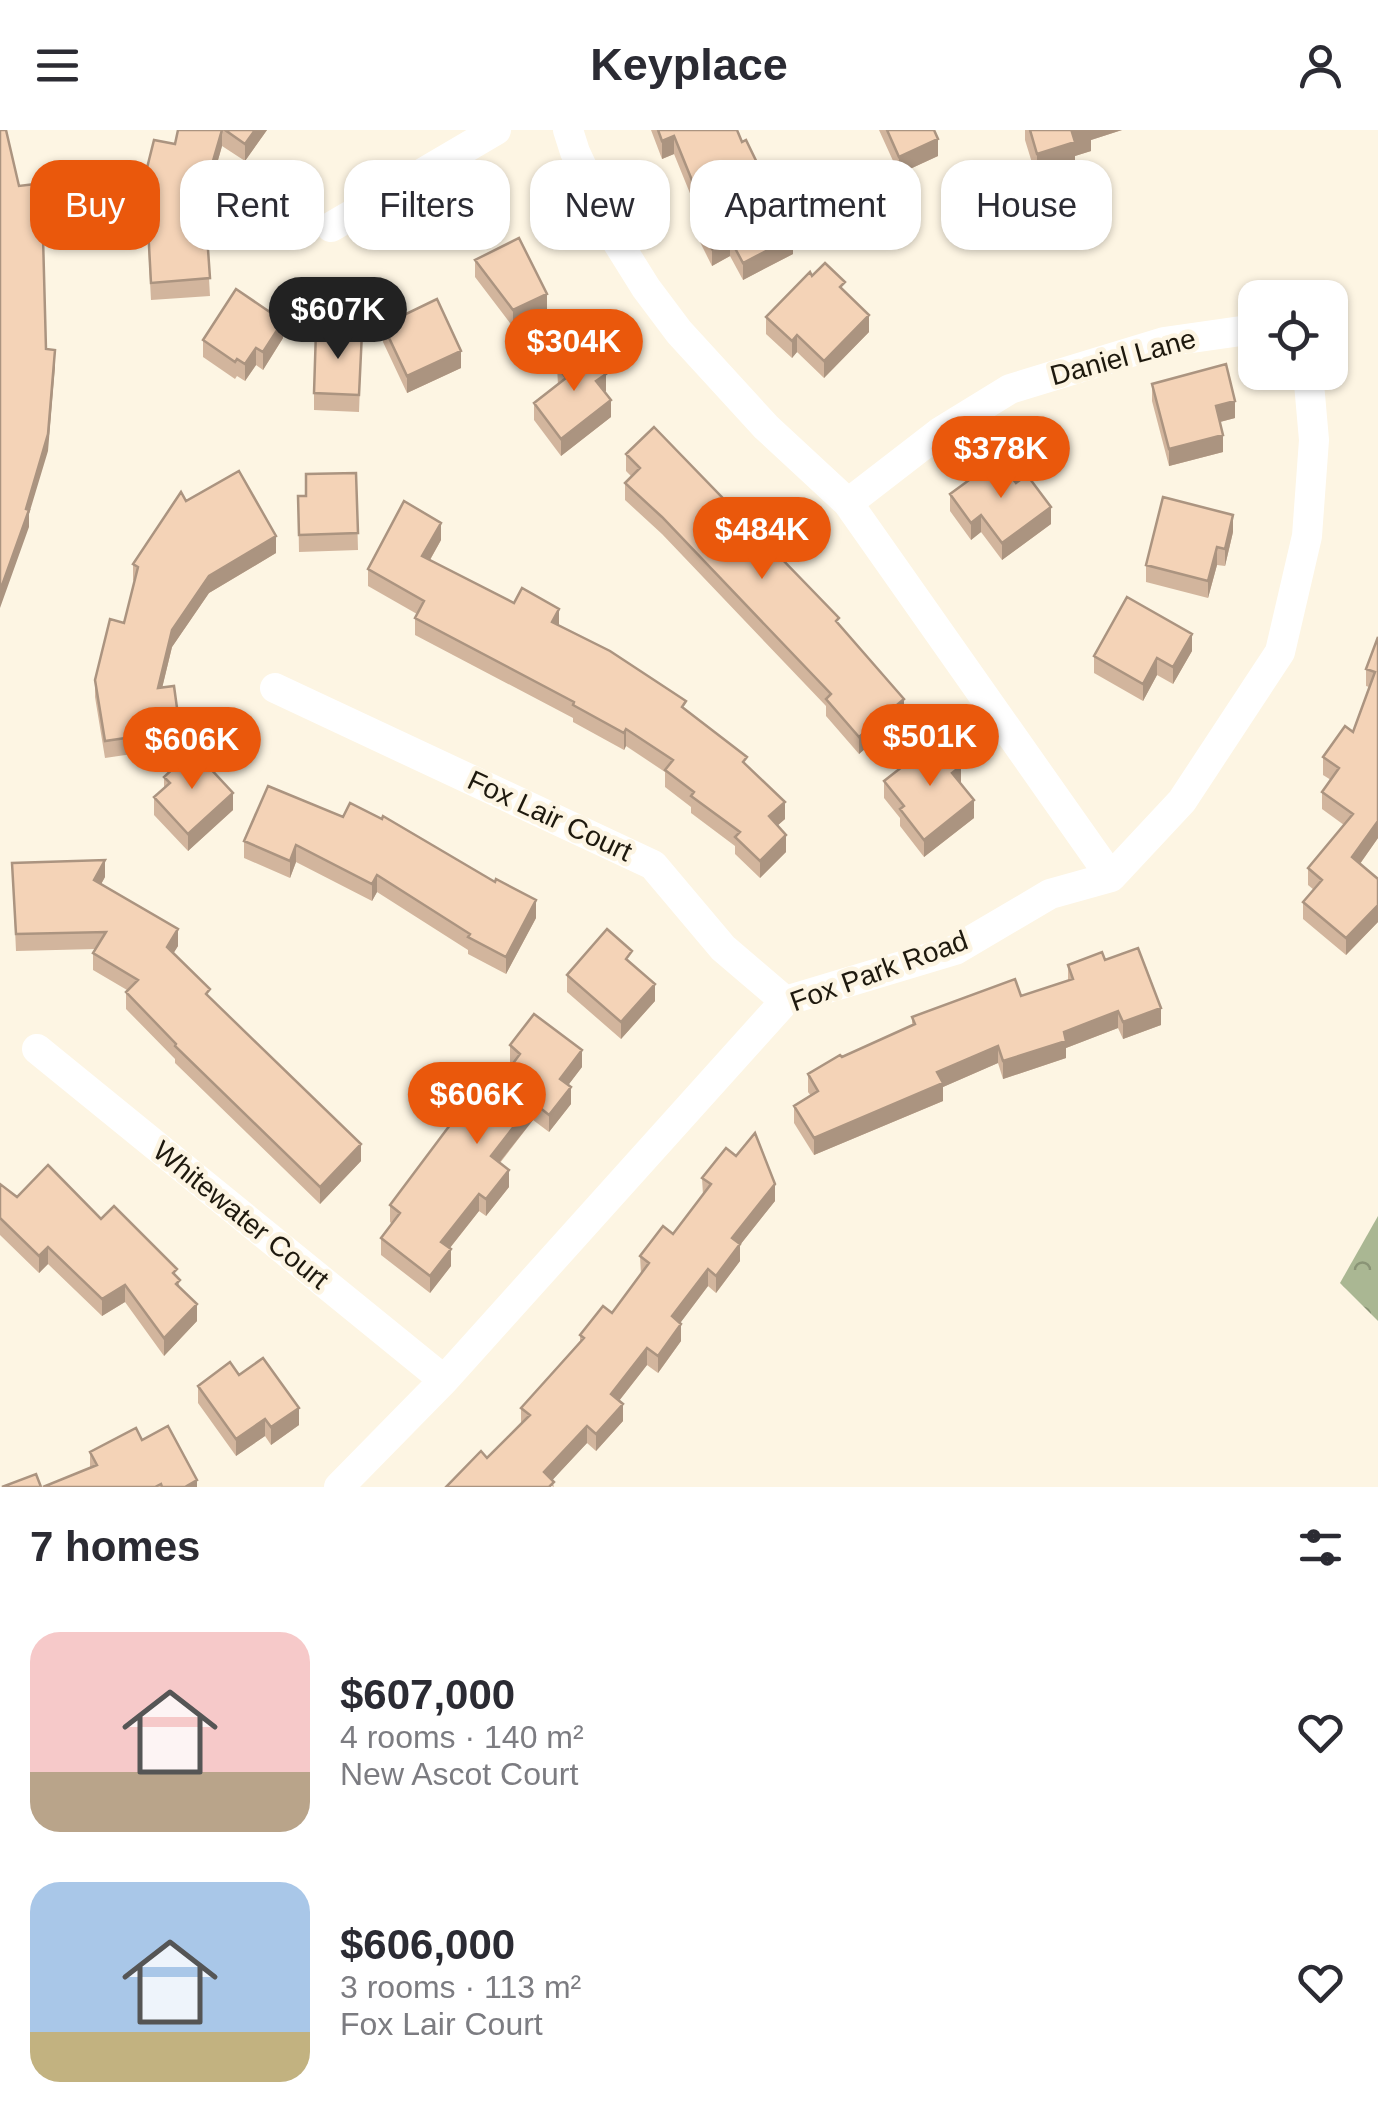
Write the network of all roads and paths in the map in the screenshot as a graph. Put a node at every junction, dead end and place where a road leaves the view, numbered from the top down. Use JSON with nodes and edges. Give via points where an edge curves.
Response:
{"nodes":[{"id":1,"x":496,"y":130,"type":"edge"},
{"id":2,"x":568,"y":130,"type":"edge"},
{"id":3,"x":331,"y":227,"type":"dead end"},
{"id":4,"x":1238,"y":331,"type":"edge"},
{"id":5,"x":1310,"y":390,"type":"edge"},
{"id":6,"x":848,"y":503,"type":"junction"},
{"id":7,"x":275,"y":688,"type":"dead end"},
{"id":8,"x":1111,"y":877,"type":"junction"},
{"id":9,"x":785,"y":1001,"type":"junction"},
{"id":10,"x":38,"y":1050,"type":"dead end"},
{"id":11,"x":444,"y":1380,"type":"junction"},
{"id":12,"x":339,"y":1487,"type":"edge"}],
"edges":[{"from":1,"to":3,"type":"street"},
{"from":2,"to":6,"type":"street","via":[[616,240],[679,332]]},
{"from":4,"to":6,"type":"street","name":"Daniel Lane","via":[[1164,342],[1010,389],[940,432]]},
{"from":5,"to":8,"type":"street","via":[[1314,440],[1307,536],[1280,652],[1182,801]]},
{"from":6,"to":8,"type":"street"},
{"from":7,"to":9,"type":"street","name":"Fox Lair Court","via":[[653,864],[723,948]]},
{"from":8,"to":9,"type":"street","name":"Fox Park Road","via":[[1050,894],[955,950]]},
{"from":9,"to":11,"type":"street","name":"Fox Park Road"},
{"from":10,"to":11,"type":"street","name":"Whitewater Court"},
{"from":11,"to":12,"type":"street","name":"Fox Park Road"}]}
